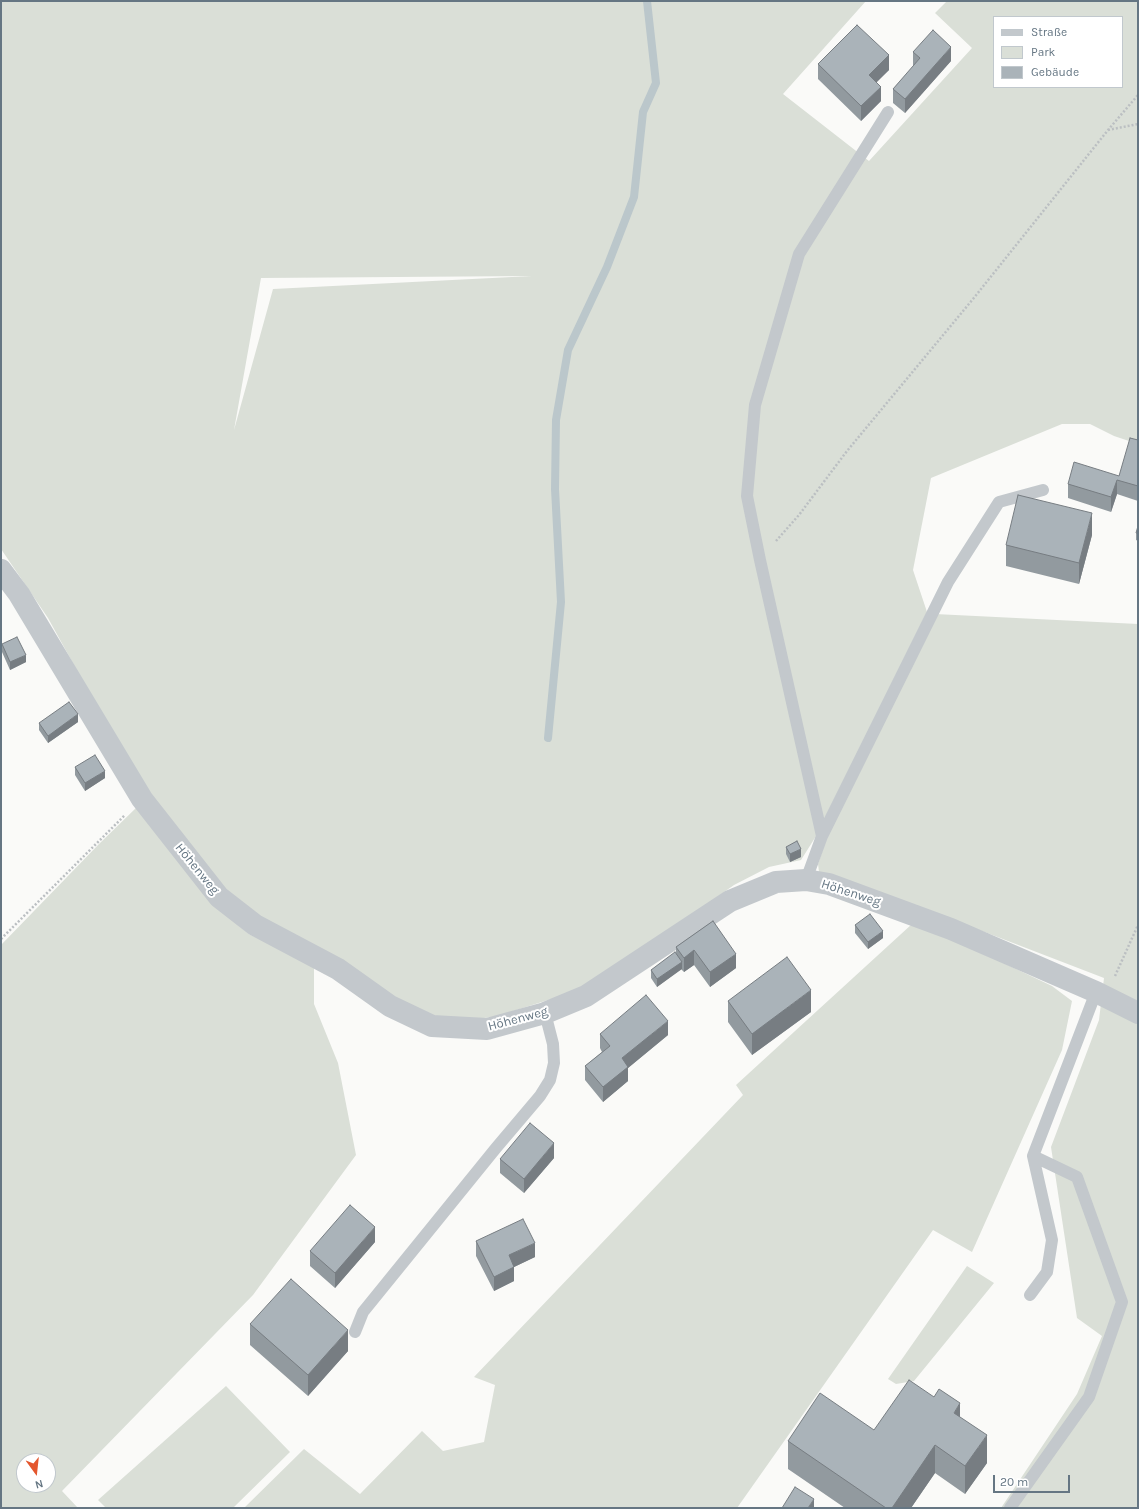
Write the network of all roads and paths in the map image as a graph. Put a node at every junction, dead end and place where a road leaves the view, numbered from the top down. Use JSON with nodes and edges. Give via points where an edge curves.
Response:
{"nodes":[{"id":1,"x":1138,"y":95,"type":"edge"},
{"id":2,"x":888,"y":112,"type":"dead end"},
{"id":3,"x":1138,"y":124,"type":"edge"},
{"id":4,"x":1108,"y":130,"type":"junction"},
{"id":5,"x":1043,"y":490,"type":"dead end"},
{"id":6,"x":760,"y":560,"type":"junction"},
{"id":7,"x":1,"y":570,"type":"edge"},
{"id":8,"x":142,"y":799,"type":"junction"},
{"id":9,"x":822,"y":836,"type":"junction"},
{"id":10,"x":806,"y":880,"type":"junction"},
{"id":11,"x":1138,"y":925,"type":"edge"},
{"id":12,"x":1,"y":939,"type":"edge"},
{"id":13,"x":1101,"y":994,"type":"junction"},
{"id":14,"x":545,"y":1013,"type":"junction"},
{"id":15,"x":1138,"y":1013,"type":"edge"},
{"id":16,"x":1033,"y":1156,"type":"junction"},
{"id":17,"x":1030,"y":1295,"type":"dead end"},
{"id":18,"x":355,"y":1332,"type":"dead end"},
{"id":19,"x":1010,"y":1508,"type":"edge"}],
"edges":[{"from":1,"to":4,"type":"path"},
{"from":2,"to":6,"type":"lane","via":[[799,254],[755,404],[747,496]]},
{"from":3,"to":4,"type":"path"},
{"from":4,"to":6,"type":"path","via":[[847,451],[799,515]]},
{"from":5,"to":9,"type":"lane","via":[[999,502],[948,582]]},
{"from":6,"to":9,"type":"lane"},
{"from":7,"to":8,"type":"street","name":"Höhenweg","via":[[19,594]]},
{"from":8,"to":12,"type":"path"},
{"from":8,"to":14,"type":"street","name":"Höhenweg","via":[[218,897],[256,925],[338,969],[390,1006],[432,1026],[487,1029]]},
{"from":9,"to":10,"type":"lane"},
{"from":10,"to":13,"type":"street","name":"Höhenweg","via":[[829,884],[951,929]]},
{"from":10,"to":14,"type":"street","name":"Höhenweg","via":[[776,882],[730,901],[586,996]]},
{"from":11,"to":13,"type":"path"},
{"from":13,"to":15,"type":"street","name":"Höhenweg"},
{"from":13,"to":16,"type":"lane"},
{"from":14,"to":18,"type":"lane","via":[[553,1044],[554,1063],[550,1080],[540,1096],[363,1312]]},
{"from":16,"to":17,"type":"lane","via":[[1052,1240],[1047,1272]]},
{"from":16,"to":19,"type":"lane","via":[[1076,1177],[1122,1302],[1089,1397]]}]}
